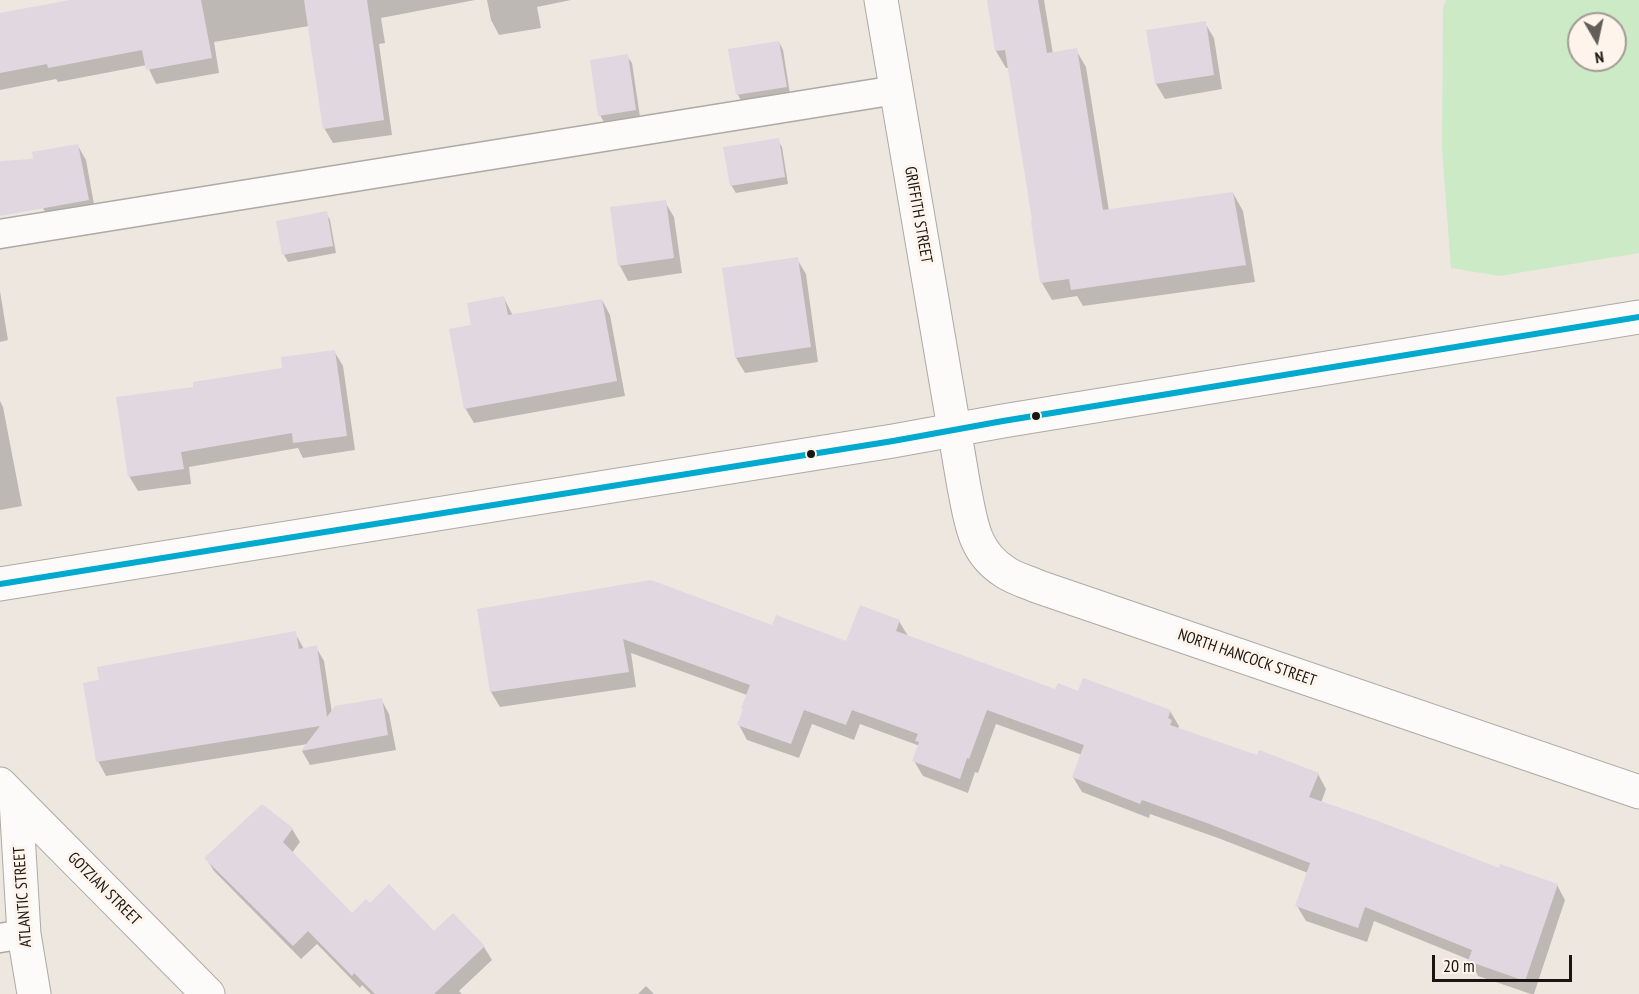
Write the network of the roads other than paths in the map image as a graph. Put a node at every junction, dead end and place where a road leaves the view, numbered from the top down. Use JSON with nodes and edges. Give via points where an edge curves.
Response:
{"nodes":[{"id":1,"x":881,"y":0,"type":"edge"},
{"id":2,"x":896,"y":90,"type":"junction"},
{"id":3,"x":0,"y":234,"type":"edge"},
{"id":4,"x":1639,"y":317,"type":"edge"},
{"id":5,"x":954,"y":430,"type":"junction"},
{"id":6,"x":0,"y":584,"type":"edge"},
{"id":7,"x":8,"y":792,"type":"edge"},
{"id":8,"x":1639,"y":792,"type":"edge"},
{"id":9,"x":12,"y":936,"type":"edge"},
{"id":10,"x":34,"y":994,"type":"edge"},
{"id":11,"x":208,"y":994,"type":"edge"}],
"edges":[{"from":1,"to":2,"type":"street","name":"GRIFFITH STREET"},
{"from":2,"to":3,"type":"lane"},
{"from":2,"to":5,"type":"street","name":"GRIFFITH STREET"},
{"from":4,"to":5,"type":"street"},
{"from":5,"to":6,"type":"street"},
{"from":5,"to":8,"type":"street","name":"NORTH HANCOCK STREET","via":[[977,543],[987,559],[1006,573]]},
{"from":7,"to":9,"type":"street","name":"ATLANTIC STREET"},
{"from":7,"to":11,"type":"street","name":"GOTZIAN STREET"},
{"from":9,"to":10,"type":"street","name":"ATLANTIC STREET"}]}
